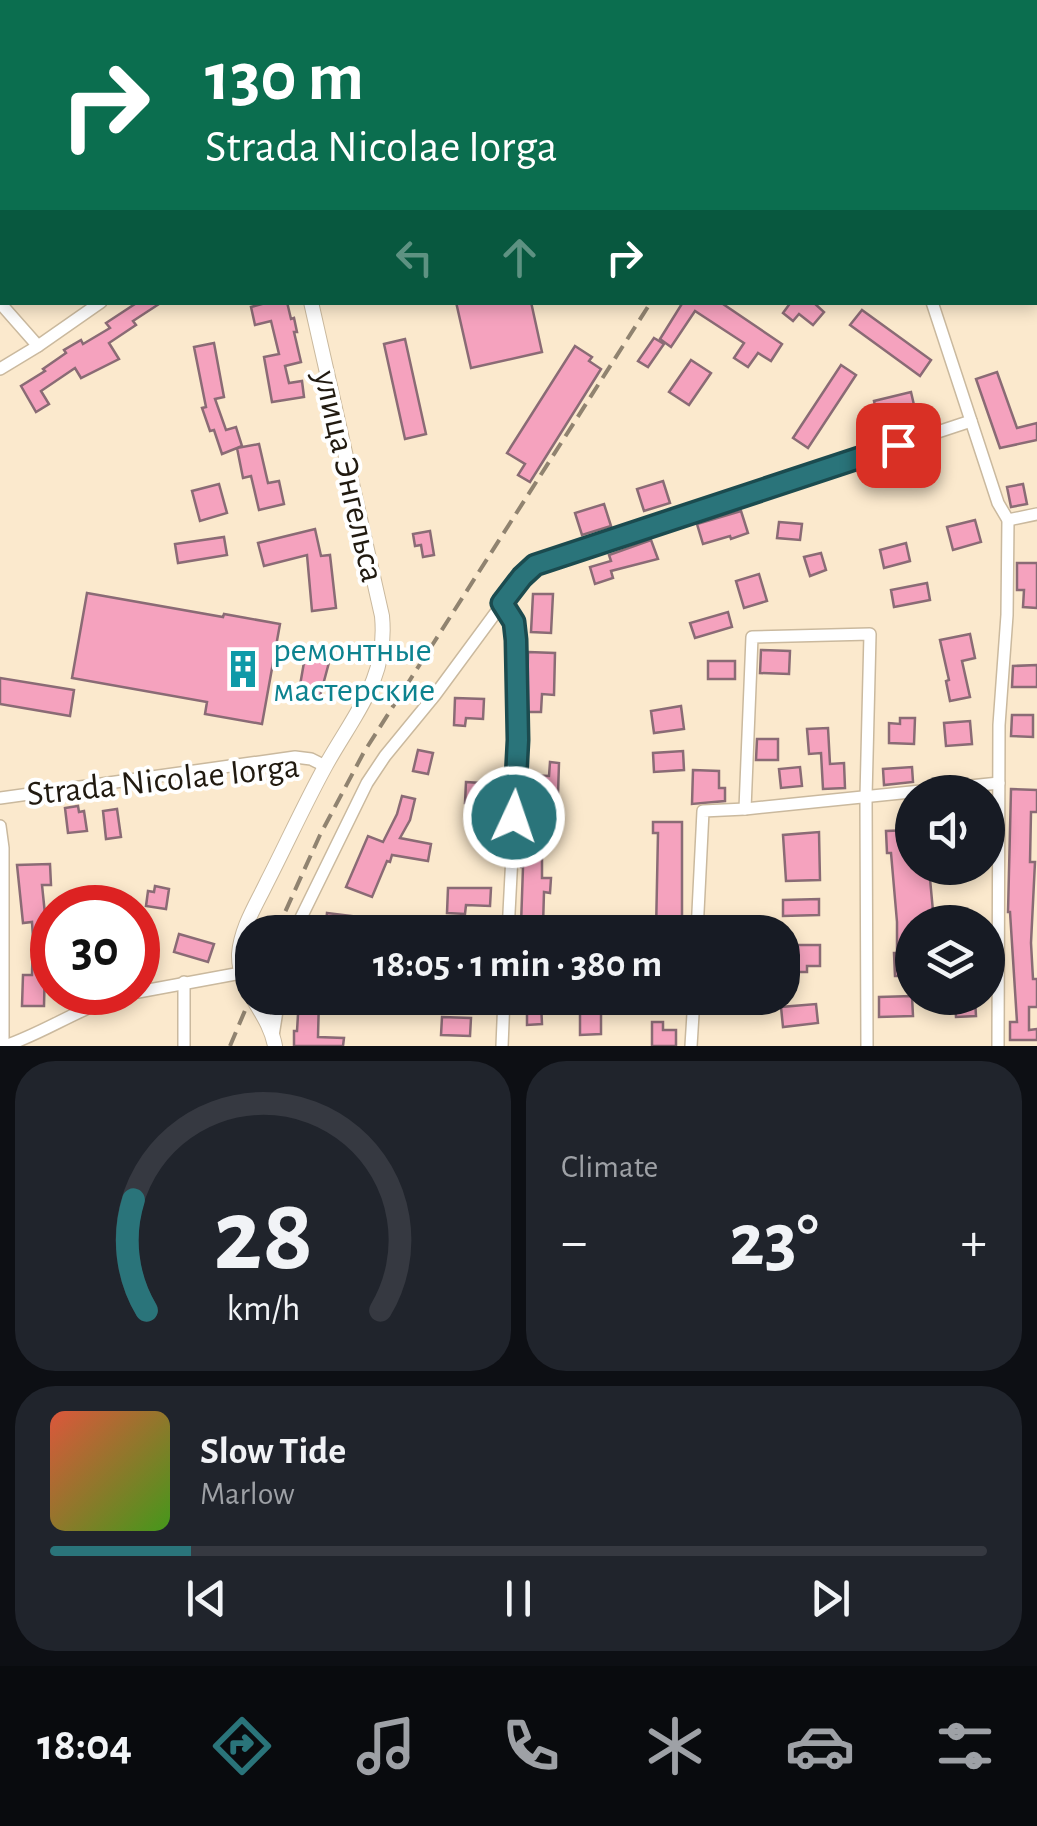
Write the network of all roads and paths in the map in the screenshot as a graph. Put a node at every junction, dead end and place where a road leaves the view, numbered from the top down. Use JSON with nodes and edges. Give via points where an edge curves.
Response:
{"nodes":[{"id":1,"x":2,"y":305,"type":"edge"},
{"id":2,"x":96,"y":305,"type":"edge"},
{"id":3,"x":312,"y":305,"type":"edge"},
{"id":4,"x":933,"y":305,"type":"edge"},
{"id":5,"x":38,"y":346,"type":"junction"},
{"id":6,"x":0,"y":370,"type":"edge"},
{"id":7,"x":971,"y":421,"type":"junction"},
{"id":8,"x":1037,"y":514,"type":"edge"},
{"id":9,"x":1008,"y":520,"type":"junction"},
{"id":10,"x":502,"y":603,"type":"junction"},
{"id":11,"x":325,"y":766,"type":"junction"},
{"id":12,"x":998,"y":775,"type":"edge"},
{"id":13,"x":895,"y":794,"type":"edge"},
{"id":14,"x":866,"y":797,"type":"junction"},
{"id":15,"x":0,"y":798,"type":"edge"},
{"id":16,"x":745,"y":809,"type":"junction"},
{"id":17,"x":0,"y":826,"type":"edge"},
{"id":18,"x":998,"y":885,"type":"edge"},
{"id":19,"x":2,"y":910,"type":"edge"},
{"id":20,"x":251,"y":915,"type":"edge"},
{"id":21,"x":302,"y":915,"type":"edge"},
{"id":22,"x":509,"y":915,"type":"edge"},
{"id":23,"x":698,"y":915,"type":"edge"},
{"id":24,"x":235,"y":974,"type":"edge"},
{"id":25,"x":184,"y":982,"type":"junction"},
{"id":26,"x":160,"y":987,"type":"edge"},
{"id":27,"x":74,"y":1015,"type":"edge"},
{"id":28,"x":264,"y":1015,"type":"edge"},
{"id":29,"x":277,"y":1015,"type":"edge"},
{"id":30,"x":503,"y":1015,"type":"edge"},
{"id":31,"x":693,"y":1015,"type":"edge"},
{"id":32,"x":274,"y":1041,"type":"edge"},
{"id":33,"x":4,"y":1046,"type":"edge"},
{"id":34,"x":184,"y":1046,"type":"edge"},
{"id":35,"x":502,"y":1046,"type":"edge"},
{"id":36,"x":691,"y":1046,"type":"edge"},
{"id":37,"x":867,"y":1046,"type":"edge"},
{"id":38,"x":998,"y":1046,"type":"edge"}],
"edges":[{"from":1,"to":5,"type":"street"},
{"from":2,"to":5,"type":"street"},
{"from":3,"to":11,"type":"street","name":"улица Энгельса","via":[[382,616],[383,649],[372,685]]},
{"from":4,"to":7,"type":"street"},
{"from":5,"to":6,"type":"street"},
{"from":7,"to":9,"type":"street"},
{"from":7,"to":10,"type":"street","via":[[535,565]]},
{"from":8,"to":9,"type":"street"},
{"from":9,"to":12,"type":"street"},
{"from":10,"to":21,"type":"street","via":[[385,756]]},
{"from":10,"to":22,"type":"street","via":[[516,640]]},
{"from":11,"to":15,"type":"street","name":"Strada Nicolae Iorga","via":[[295,757]]},
{"from":11,"to":20,"type":"street"},
{"from":13,"to":14,"type":"street"},
{"from":14,"to":16,"type":"street"},
{"from":14,"to":16,"type":"street","via":[[870,634],[752,637]]},
{"from":14,"to":37,"type":"street"},
{"from":16,"to":23,"type":"street","via":[[703,811]]},
{"from":17,"to":19,"type":"street"},
{"from":18,"to":38,"type":"street"},
{"from":19,"to":33,"type":"street"},
{"from":24,"to":25,"type":"street"},
{"from":25,"to":26,"type":"street"},
{"from":25,"to":34,"type":"street"},
{"from":27,"to":33,"type":"street"},
{"from":28,"to":32,"type":"street"},
{"from":29,"to":32,"type":"street"},
{"from":30,"to":35,"type":"street"},
{"from":31,"to":36,"type":"street"}]}
